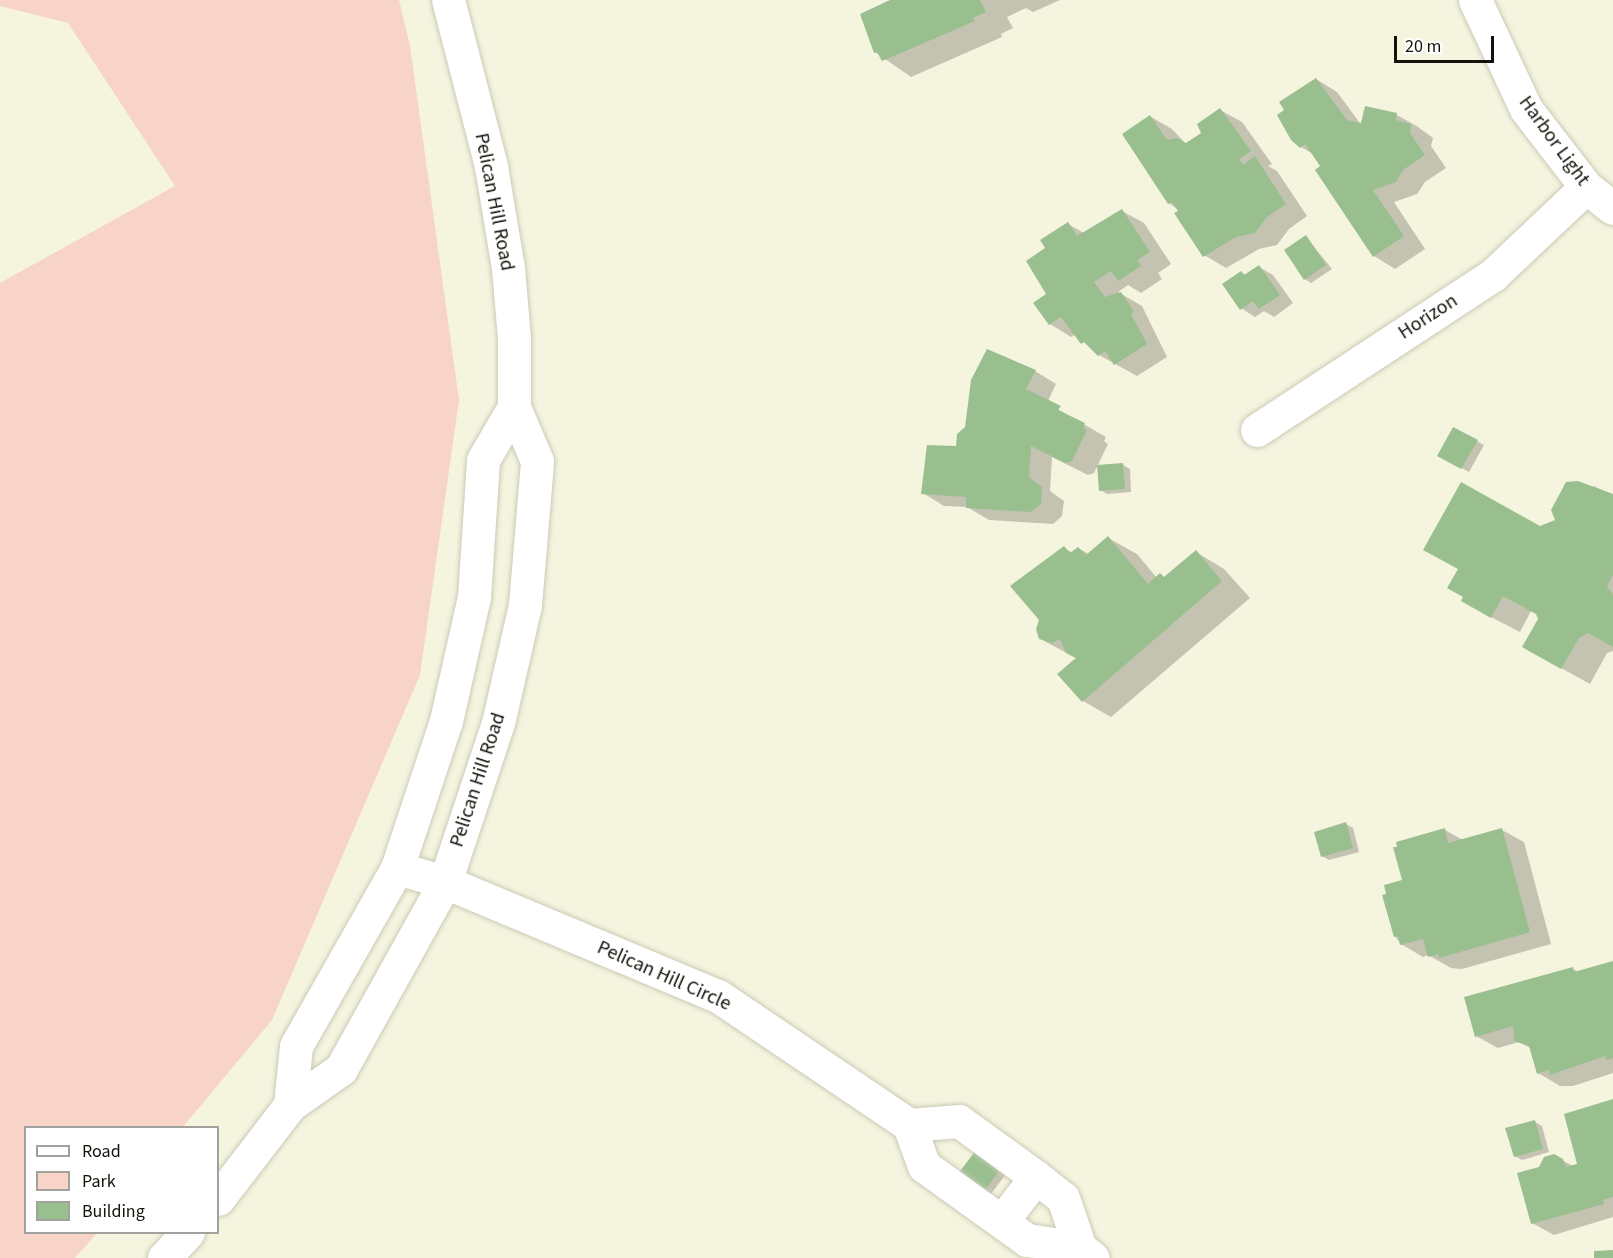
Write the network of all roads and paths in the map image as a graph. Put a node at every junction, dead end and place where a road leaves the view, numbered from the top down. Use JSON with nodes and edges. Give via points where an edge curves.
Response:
{"nodes":[{"id":1,"x":448,"y":0,"type":"edge"},
{"id":2,"x":1475,"y":0,"type":"edge"},
{"id":3,"x":1586,"y":187,"type":"junction"},
{"id":4,"x":1613,"y":208,"type":"edge"},
{"id":5,"x":514,"y":407,"type":"junction"},
{"id":6,"x":1257,"y":430,"type":"dead end"},
{"id":7,"x":397,"y":868,"type":"junction"},
{"id":8,"x":445,"y":882,"type":"junction"},
{"id":9,"x":290,"y":1105,"type":"junction"},
{"id":10,"x":909,"y":1125,"type":"junction"},
{"id":11,"x":1036,"y":1177,"type":"junction"},
{"id":12,"x":219,"y":1197,"type":"edge"},
{"id":13,"x":1002,"y":1221,"type":"junction"},
{"id":14,"x":187,"y":1234,"type":"edge"},
{"id":15,"x":1087,"y":1253,"type":"edge"},
{"id":16,"x":164,"y":1258,"type":"edge"}],
"edges":[{"from":1,"to":5,"type":"street","name":"Pelican Hill Road","via":[[491,166],[508,268]]},
{"from":2,"to":3,"type":"street","name":"Harbor Light","via":[[1526,109]]},
{"from":3,"to":4,"type":"street","name":"Harbor Light"},
{"from":3,"to":6,"type":"street","name":"Horizon","via":[[1493,275]]},
{"from":5,"to":7,"type":"street","via":[[483,460],[474,597],[446,722]]},
{"from":5,"to":8,"type":"street","name":"Pelican Hill Road","via":[[537,461],[525,605],[498,723]]},
{"from":7,"to":8,"type":"street","name":"Pelican Hill Circle"},
{"from":7,"to":9,"type":"street","via":[[296,1046]]},
{"from":8,"to":9,"type":"street","name":"Pelican Hill Road","via":[[341,1070]]},
{"from":8,"to":10,"type":"street","name":"Pelican Hill Circle","via":[[718,996]]},
{"from":9,"to":12,"type":"street","name":"Pelican Hill Road"},
{"from":10,"to":11,"type":"street","via":[[959,1121]]},
{"from":10,"to":13,"type":"street","via":[[924,1166]]},
{"from":11,"to":13,"type":"street"},
{"from":11,"to":15,"type":"street","via":[[1063,1198]]},
{"from":13,"to":15,"type":"street","via":[[1027,1240]]},
{"from":14,"to":16,"type":"street"}]}
